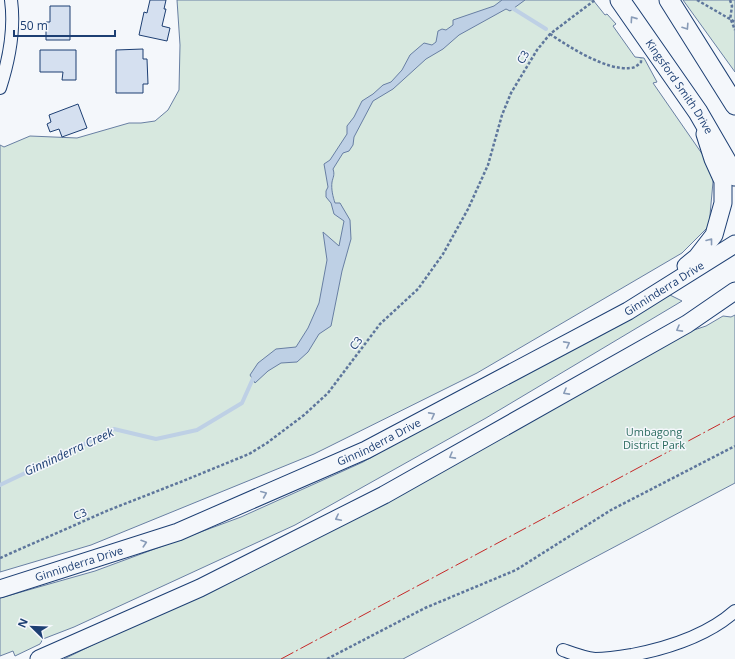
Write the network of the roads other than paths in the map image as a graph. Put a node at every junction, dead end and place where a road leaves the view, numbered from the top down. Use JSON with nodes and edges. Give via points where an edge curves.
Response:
{"nodes":[{"id":1,"x":11,"y":0,"type":"edge"},
{"id":2,"x":620,"y":0,"type":"edge"},
{"id":3,"x":669,"y":0,"type":"edge"},
{"id":4,"x":719,"y":78,"type":"junction"},
{"id":5,"x":0,"y":88,"type":"edge"},
{"id":6,"x":735,"y":96,"type":"edge"},
{"id":7,"x":735,"y":105,"type":"edge"},
{"id":8,"x":698,"y":112,"type":"junction"},
{"id":9,"x":735,"y":176,"type":"edge"},
{"id":10,"x":735,"y":244,"type":"edge"},
{"id":11,"x":735,"y":291,"type":"edge"},
{"id":12,"x":735,"y":307,"type":"edge"},
{"id":13,"x":712,"y":308,"type":"junction"},
{"id":14,"x":628,"y":311,"type":"junction"},
{"id":15,"x":0,"y":589,"type":"edge"},
{"id":16,"x":735,"y":611,"type":"edge"},
{"id":17,"x":563,"y":650,"type":"dead end"},
{"id":18,"x":652,"y":655,"type":"edge"},
{"id":19,"x":39,"y":659,"type":"edge"}],
"edges":[{"from":1,"to":5,"type":"street","via":[[11,41]]},
{"from":8,"to":2,"type":"main road","name":"Kingsford Smith Drive","one_way":true},
{"from":3,"to":4,"type":"main road","one_way":true},
{"from":4,"to":6,"type":"main road"},
{"from":4,"to":7,"type":"main road"},
{"from":8,"to":9,"type":"main road","name":"Kingsford Smith Drive"},
{"from":14,"to":8,"type":"main road","one_way":true,"via":[[697,258],[714,235],[723,203],[722,181]]},
{"from":10,"to":14,"type":"main road","name":"Ginninderra Drive"},
{"from":11,"to":13,"type":"main road"},
{"from":12,"to":13,"type":"main road"},
{"from":13,"to":19,"type":"main road","one_way":true,"via":[[384,494],[200,588]]},
{"from":15,"to":14,"type":"main road","name":"Ginninderra Drive","one_way":true,"via":[[178,532],[366,450]]},
{"from":16,"to":18,"type":"street","via":[[711,628]]},
{"from":17,"to":18,"type":"street","via":[[578,656],[602,659]]}]}
